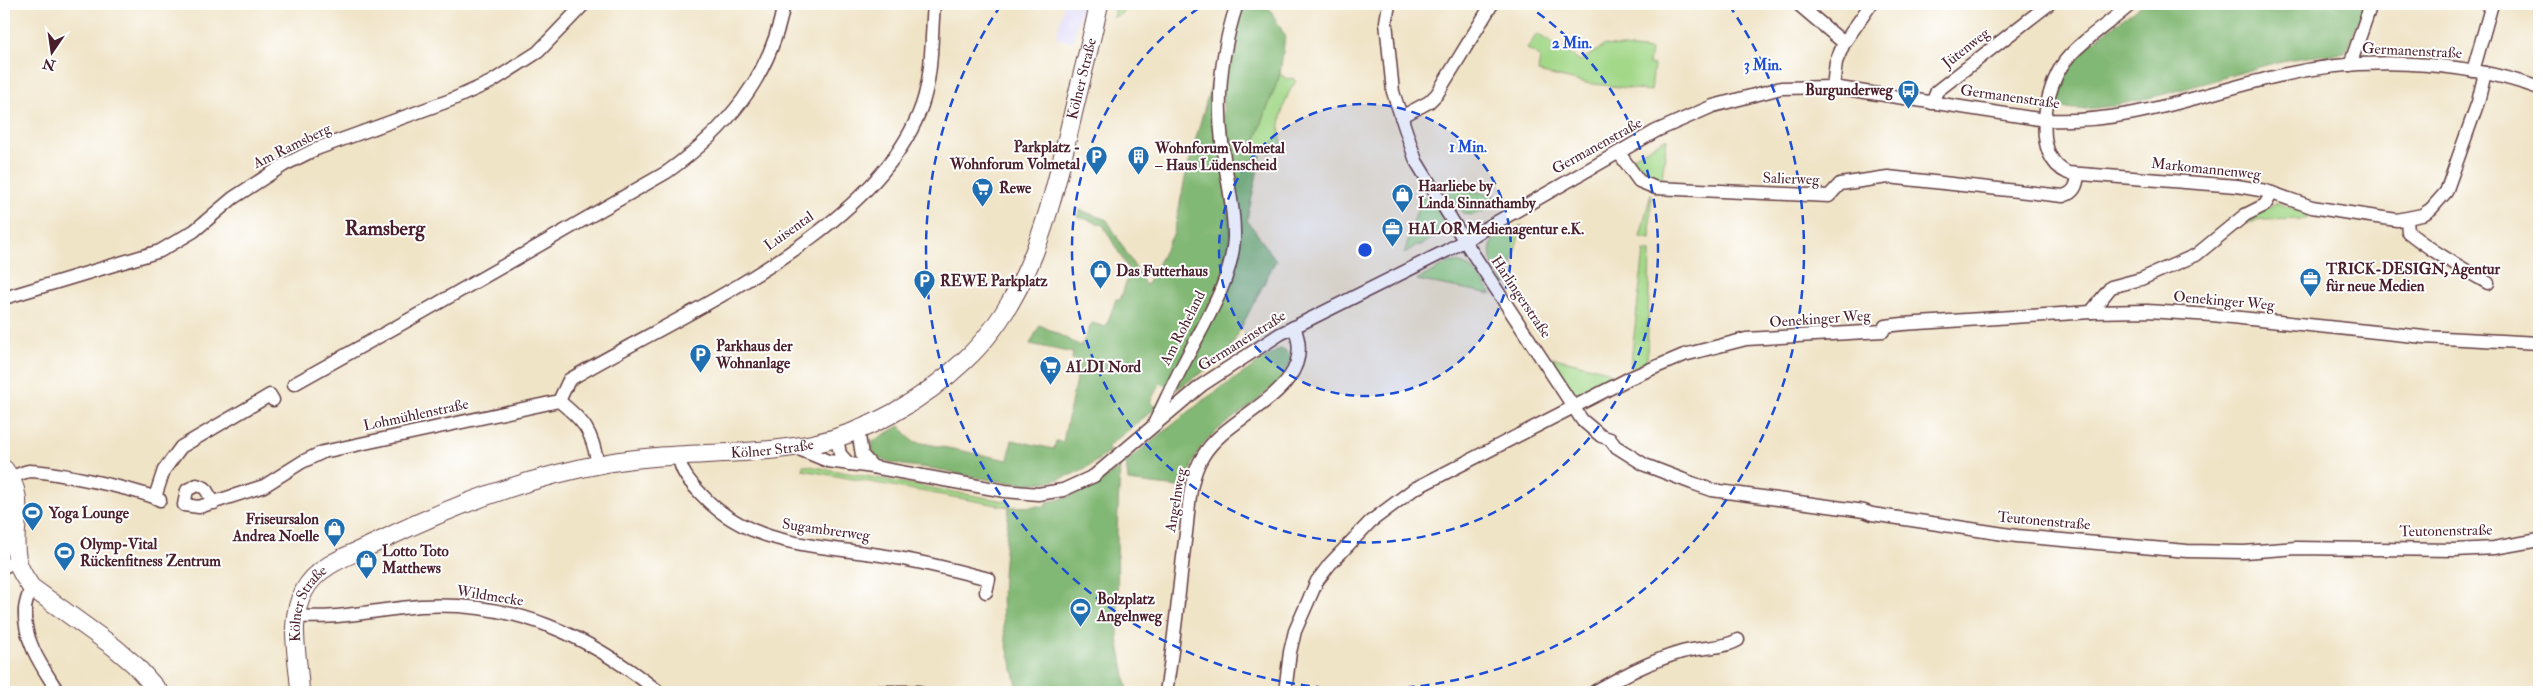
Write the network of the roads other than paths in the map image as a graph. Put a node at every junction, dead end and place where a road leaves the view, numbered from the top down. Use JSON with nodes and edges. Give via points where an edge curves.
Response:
{"nodes":[{"id":1,"x":584,"y":4,"type":"edge"},
{"id":2,"x":784,"y":4,"type":"edge"},
{"id":3,"x":934,"y":4,"type":"edge"},
{"id":4,"x":1099,"y":4,"type":"edge"},
{"id":5,"x":1237,"y":4,"type":"edge"},
{"id":6,"x":1389,"y":4,"type":"edge"},
{"id":7,"x":1492,"y":4,"type":"edge"},
{"id":8,"x":1798,"y":4,"type":"edge"},
{"id":9,"x":1871,"y":4,"type":"edge"},
{"id":10,"x":2049,"y":4,"type":"edge"},
{"id":11,"x":2131,"y":4,"type":"edge"},
{"id":12,"x":2371,"y":4,"type":"edge"},
{"id":13,"x":2492,"y":4,"type":"edge"},
{"id":14,"x":1844,"y":43,"type":"junction"},
{"id":15,"x":2350,"y":64,"type":"junction"},
{"id":16,"x":2479,"y":72,"type":"junction"},
{"id":17,"x":1833,"y":87,"type":"junction"},
{"id":18,"x":2539,"y":88,"type":"edge"},
{"id":19,"x":1932,"y":103,"type":"junction"},
{"id":20,"x":1401,"y":117,"type":"junction"},
{"id":21,"x":2045,"y":120,"type":"junction"},
{"id":22,"x":1619,"y":154,"type":"junction"},
{"id":23,"x":2078,"y":175,"type":"junction"},
{"id":24,"x":2272,"y":193,"type":"junction"},
{"id":25,"x":2407,"y":220,"type":"junction"},
{"id":26,"x":1464,"y":240,"type":"junction"},
{"id":27,"x":2488,"y":283,"type":"dead end"},
{"id":28,"x":4,"y":298,"type":"edge"},
{"id":29,"x":2091,"y":312,"type":"junction"},
{"id":30,"x":1294,"y":327,"type":"junction"},
{"id":31,"x":2539,"y":343,"type":"edge"},
{"id":32,"x":294,"y":384,"type":"dead end"},
{"id":33,"x":273,"y":400,"type":"dead end"},
{"id":34,"x":559,"y":402,"type":"junction"},
{"id":35,"x":1575,"y":408,"type":"junction"},
{"id":36,"x":1152,"y":426,"type":"junction"},
{"id":37,"x":858,"y":430,"type":"junction"},
{"id":38,"x":837,"y":438,"type":"junction"},
{"id":39,"x":794,"y":447,"type":"junction"},
{"id":40,"x":679,"y":455,"type":"junction"},
{"id":41,"x":849,"y":464,"type":"junction"},
{"id":42,"x":598,"y":465,"type":"junction"},
{"id":43,"x":873,"y":467,"type":"junction"},
{"id":44,"x":8,"y":474,"type":"edge"},
{"id":45,"x":214,"y":503,"type":"dead end"},
{"id":46,"x":2539,"y":540,"type":"edge"},
{"id":47,"x":10,"y":564,"type":"edge"},
{"id":48,"x":31,"y":587,"type":"junction"},
{"id":49,"x":986,"y":592,"type":"dead end"},
{"id":50,"x":296,"y":616,"type":"junction"},
{"id":51,"x":1738,"y":640,"type":"dead end"},
{"id":52,"x":58,"y":692,"type":"edge"},
{"id":53,"x":159,"y":692,"type":"edge"},
{"id":54,"x":300,"y":692,"type":"edge"},
{"id":55,"x":659,"y":692,"type":"edge"},
{"id":56,"x":874,"y":692,"type":"edge"},
{"id":57,"x":919,"y":692,"type":"edge"},
{"id":58,"x":1166,"y":692,"type":"edge"},
{"id":59,"x":1285,"y":692,"type":"edge"},
{"id":60,"x":1594,"y":692,"type":"edge"}],
"edges":[{"from":1,"to":28,"type":"street","name":"Am Ramsberg","via":[[538,52],[495,80],[451,100],[316,149],[284,165],[233,198],[194,231],[160,251]]},
{"from":2,"to":32,"type":"street","via":[[771,48],[758,77],[731,116],[700,148],[667,172]]},
{"from":3,"to":34,"type":"street","name":"Luisental","via":[[928,80],[923,102],[907,139],[874,184],[800,244],[750,278],[569,380]]},
{"from":4,"to":37,"type":"main road","name":"Kölner Straße","via":[[1048,213],[1033,258],[1013,299],[966,360],[910,402]]},
{"from":5,"to":36,"type":"street","name":"Am Roheland","via":[[1219,85],[1222,142],[1232,207],[1234,237],[1231,256],[1215,302]]},
{"from":6,"to":20,"type":"street","name":"Harlingerstraße","via":[[1386,22],[1388,56],[1393,92]]},
{"from":7,"to":20,"type":"street","via":[[1437,94]]},
{"from":8,"to":14,"type":"street"},
{"from":9,"to":14,"type":"street"},
{"from":10,"to":19,"type":"street","name":"Jütenweg","via":[[1937,91]]},
{"from":11,"to":21,"type":"street","name":"Markomannenweg","via":[[2076,48],[2063,64],[2054,82]]},
{"from":12,"to":15,"type":"street","name":"Germanenstraße"},
{"from":13,"to":16,"type":"street","name":"Germanenstraße"},
{"from":14,"to":17,"type":"street","via":[[1836,62]]},
{"from":15,"to":16,"type":"street","name":"Germanenstraße","via":[[2397,64]]},
{"from":15,"to":21,"type":"street","name":"Germanenstraße","via":[[2278,76],[2140,113],[2091,121]]},
{"from":16,"to":18,"type":"street","name":"Germanenstraße"},
{"from":16,"to":25,"type":"street","via":[[2479,100],[2446,192],[2428,212]]},
{"from":17,"to":19,"type":"street","name":"Germanenstraße"},
{"from":17,"to":22,"type":"street","name":"Germanenstraße","via":[[1781,88],[1732,100],[1672,123]]},
{"from":19,"to":21,"type":"street","name":"Germanenstraße"},
{"from":20,"to":26,"type":"street","name":"Harlingerstraße","via":[[1416,161]]},
{"from":21,"to":23,"type":"street","name":"Markomannenweg","via":[[2044,140],[2049,157],[2060,170]]},
{"from":22,"to":23,"type":"street","name":"Salierweg","via":[[1644,184],[1656,188],[1713,192],[1829,196],[1840,184],[1888,177],[2063,196],[2076,188]]},
{"from":22,"to":26,"type":"street","name":"Germanenstraße"},
{"from":23,"to":24,"type":"street","name":"Markomannenweg","via":[[2237,186]]},
{"from":24,"to":25,"type":"street","name":"Markomannenweg","via":[[2322,209]]},
{"from":24,"to":29,"type":"street","via":[[2265,205],[2245,215],[2196,254],[2141,279],[2111,286]]},
{"from":25,"to":27,"type":"street","via":[[2408,232],[2444,259]]},
{"from":26,"to":30,"type":"street","name":"Germanenstraße"},
{"from":26,"to":35,"type":"street","name":"Harlingerstraße"},
{"from":29,"to":31,"type":"street","name":"Oenekinger Weg","via":[[2196,314],[2424,337]]},
{"from":29,"to":35,"type":"street","name":"Oenekinger Weg","via":[[1903,324],[1885,326],[1882,331],[1746,339],[1684,355],[1630,378]]},
{"from":30,"to":36,"type":"street","name":"Germanenstraße","via":[[1202,385]]},
{"from":30,"to":58,"type":"street","name":"Angelnweg","via":[[1299,338],[1299,356],[1289,378],[1270,398],[1218,437],[1202,456],[1196,470]]},
{"from":33,"to":44,"type":"street","via":[[270,395],[181,447],[164,470],[158,498],[28,471]]},
{"from":34,"to":42,"type":"street","via":[[590,432]]},
{"from":34,"to":45,"type":"street","name":"Lohmühlenstraße","via":[[323,452],[264,486]]},
{"from":35,"to":46,"type":"street","name":"Teutonenstraße","via":[[1586,426],[1645,465],[1712,490],[1967,529],[2139,547],[2225,552],[2296,548],[2455,550],[2494,548]]},
{"from":35,"to":59,"type":"street","name":"Oenekinger Weg","via":[[1417,488],[1360,532],[1330,564],[1309,596],[1290,652]]},
{"from":36,"to":43,"type":"street","name":"Germanenstraße","via":[[1094,476],[1072,487],[1048,493],[1005,491]]},
{"from":37,"to":38,"type":"main road","name":"Kölner Straße"},
{"from":37,"to":43,"type":"street","via":[[862,455]]},
{"from":38,"to":39,"type":"main road","name":"Kölner Straße"},
{"from":38,"to":41,"type":"street","via":[[840,454]]},
{"from":39,"to":40,"type":"main road","name":"Kölner Straße"},
{"from":39,"to":41,"type":"street","name":"Germanenstraße","via":[[818,458]]},
{"from":40,"to":42,"type":"main road","name":"Kölner Straße"},
{"from":40,"to":49,"type":"street","name":"Sugambrerweg","via":[[683,472],[706,500],[729,519],[757,533],[778,540],[894,557],[989,579]]},
{"from":41,"to":43,"type":"street","name":"Germanenstraße"},
{"from":42,"to":50,"type":"main road","name":"Kölner Straße","via":[[510,489],[416,524],[360,550],[312,579],[302,595]]},
{"from":44,"to":47,"type":"main road","via":[[18,505]]},
{"from":47,"to":48,"type":"main road"},
{"from":48,"to":52,"type":"street","via":[[25,610],[26,628],[34,652]]},
{"from":48,"to":53,"type":"main road","via":[[114,646]]},
{"from":50,"to":54,"type":"main road","name":"Kölner Straße"},
{"from":50,"to":55,"type":"street","name":"Wildmecke","via":[[440,606],[468,607],[516,616],[548,624],[588,642]]},
{"from":51,"to":60,"type":"street","via":[[1685,651],[1647,664]]},
{"from":56,"to":57,"type":"street"}]}
